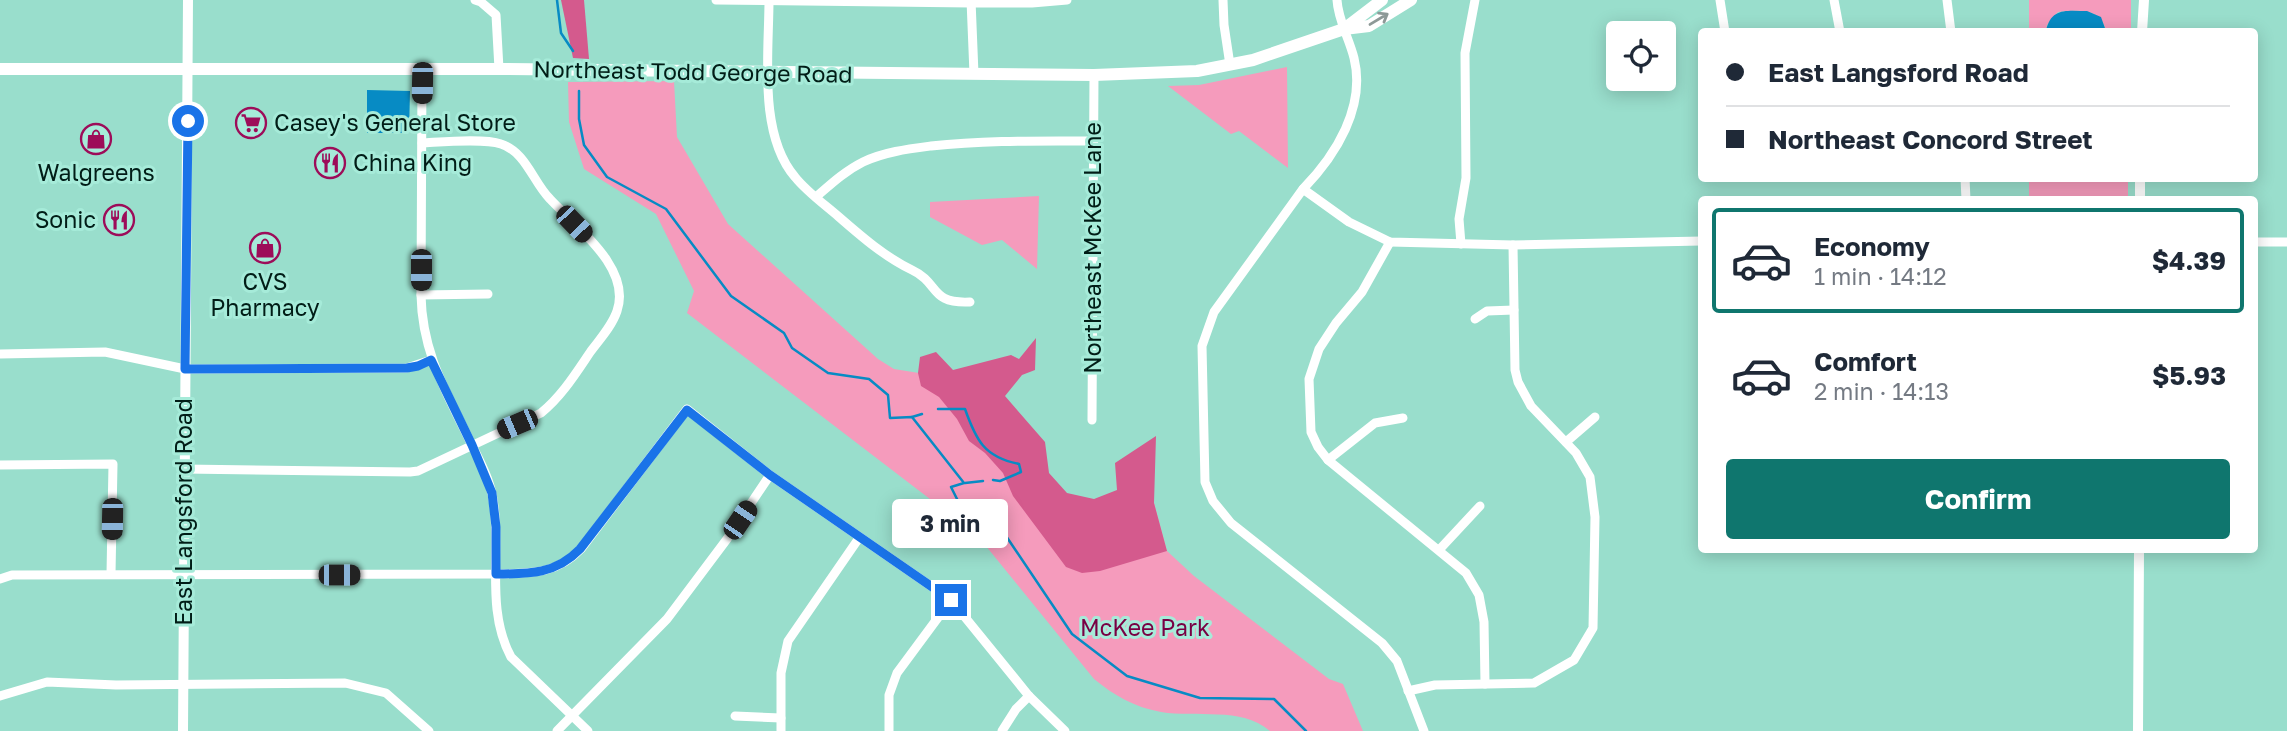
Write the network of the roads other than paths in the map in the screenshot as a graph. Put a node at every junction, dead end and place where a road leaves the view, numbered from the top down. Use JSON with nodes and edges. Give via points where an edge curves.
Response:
{"nodes":[{"id":1,"x":188,"y":0,"type":"edge"},
{"id":2,"x":475,"y":0,"type":"edge"},
{"id":3,"x":716,"y":0,"type":"edge"},
{"id":4,"x":769,"y":0,"type":"edge"},
{"id":5,"x":1067,"y":0,"type":"edge"},
{"id":6,"x":1223,"y":0,"type":"edge"},
{"id":7,"x":1337,"y":0,"type":"edge"},
{"id":8,"x":1382,"y":0,"type":"edge"},
{"id":9,"x":1411,"y":0,"type":"edge"},
{"id":10,"x":1475,"y":0,"type":"edge"},
{"id":11,"x":1720,"y":0,"type":"edge"},
{"id":12,"x":1835,"y":0,"type":"edge"},
{"id":13,"x":1947,"y":0,"type":"edge"},
{"id":14,"x":2144,"y":0,"type":"edge"},
{"id":15,"x":862,"y":1,"type":"edge"},
{"id":16,"x":971,"y":1,"type":"edge"},
{"id":17,"x":1724,"y":28,"type":"edge"},
{"id":18,"x":1839,"y":28,"type":"edge"},
{"id":19,"x":1950,"y":28,"type":"edge"},
{"id":20,"x":2142,"y":28,"type":"edge"},
{"id":21,"x":1344,"y":29,"type":"junction"},
{"id":22,"x":1230,"y":65,"type":"junction"},
{"id":23,"x":0,"y":69,"type":"edge"},
{"id":24,"x":189,"y":69,"type":"junction"},
{"id":25,"x":422,"y":69,"type":"junction"},
{"id":26,"x":499,"y":69,"type":"junction"},
{"id":27,"x":769,"y":74,"type":"junction"},
{"id":28,"x":974,"y":74,"type":"junction"},
{"id":29,"x":1094,"y":75,"type":"junction"},
{"id":30,"x":1093,"y":141,"type":"junction"},
{"id":31,"x":422,"y":143,"type":"junction"},
{"id":32,"x":1303,"y":189,"type":"junction"},
{"id":33,"x":816,"y":197,"type":"junction"},
{"id":34,"x":1698,"y":241,"type":"edge"},
{"id":35,"x":1390,"y":242,"type":"junction"},
{"id":36,"x":2258,"y":242,"type":"edge"},
{"id":37,"x":2287,"y":242,"type":"edge"},
{"id":38,"x":1461,"y":244,"type":"junction"},
{"id":39,"x":1513,"y":245,"type":"junction"},
{"id":40,"x":488,"y":294,"type":"dead end"},
{"id":41,"x":421,"y":295,"type":"junction"},
{"id":42,"x":970,"y":302,"type":"dead end"},
{"id":43,"x":1514,"y":310,"type":"junction"},
{"id":44,"x":1475,"y":319,"type":"dead end"},
{"id":45,"x":0,"y":355,"type":"edge"},
{"id":46,"x":431,"y":360,"type":"junction"},
{"id":47,"x":185,"y":369,"type":"junction"},
{"id":48,"x":1595,"y":417,"type":"dead end"},
{"id":49,"x":1403,"y":418,"type":"dead end"},
{"id":50,"x":1092,"y":420,"type":"dead end"},
{"id":51,"x":1566,"y":442,"type":"junction"},
{"id":52,"x":472,"y":445,"type":"junction"},
{"id":53,"x":1328,"y":460,"type":"junction"},
{"id":54,"x":0,"y":465,"type":"edge"},
{"id":55,"x":184,"y":469,"type":"junction"},
{"id":56,"x":770,"y":475,"type":"junction"},
{"id":57,"x":1480,"y":506,"type":"dead end"},
{"id":58,"x":859,"y":538,"type":"junction"},
{"id":59,"x":1439,"y":550,"type":"junction"},
{"id":60,"x":2139,"y":553,"type":"edge"},
{"id":61,"x":111,"y":574,"type":"junction"},
{"id":62,"x":496,"y":574,"type":"junction"},
{"id":63,"x":184,"y":575,"type":"junction"},
{"id":64,"x":0,"y":579,"type":"edge"},
{"id":65,"x":951,"y":600,"type":"junction"},
{"id":66,"x":183,"y":684,"type":"junction"},
{"id":67,"x":1485,"y":684,"type":"junction"},
{"id":68,"x":1409,"y":691,"type":"junction"},
{"id":69,"x":0,"y":696,"type":"edge"},
{"id":70,"x":1029,"y":696,"type":"junction"},
{"id":71,"x":572,"y":716,"type":"junction"},
{"id":72,"x":736,"y":716,"type":"dead end"},
{"id":73,"x":781,"y":718,"type":"junction"},
{"id":74,"x":183,"y":731,"type":"edge"},
{"id":75,"x":429,"y":731,"type":"edge"},
{"id":76,"x":557,"y":731,"type":"edge"},
{"id":77,"x":587,"y":731,"type":"edge"},
{"id":78,"x":781,"y":731,"type":"edge"},
{"id":79,"x":889,"y":731,"type":"edge"},
{"id":80,"x":1002,"y":731,"type":"edge"},
{"id":81,"x":1065,"y":731,"type":"edge"},
{"id":82,"x":1424,"y":731,"type":"edge"},
{"id":83,"x":2138,"y":731,"type":"edge"}],
"edges":[{"from":1,"to":24,"type":"street","name":"East Langsford Road"},
{"from":2,"to":26,"type":"street","via":[[496,15]]},
{"from":3,"to":4,"type":"street"},
{"from":4,"to":15,"type":"street"},
{"from":4,"to":27,"type":"street"},
{"from":5,"to":16,"type":"street"},
{"from":6,"to":22,"type":"street"},
{"from":7,"to":21,"type":"street"},
{"from":8,"to":21,"type":"main road"},
{"from":21,"to":9,"type":"main road","one_way":true,"via":[[1369,26]]},
{"from":10,"to":38,"type":"street","via":[[1465,53],[1466,178],[1459,219]]},
{"from":11,"to":17,"type":"street"},
{"from":12,"to":18,"type":"street"},
{"from":13,"to":19,"type":"street"},
{"from":14,"to":20,"type":"street"},
{"from":15,"to":16,"type":"street"},
{"from":16,"to":28,"type":"street"},
{"from":21,"to":22,"type":"main road","name":"Northeast Todd George Road"},
{"from":21,"to":32,"type":"street","via":[[1354,59],[1353,112],[1341,139]]},
{"from":22,"to":29,"type":"main road","name":"Northeast Todd George Road"},
{"from":23,"to":24,"type":"main road","name":"Northeast Todd George Road"},
{"from":24,"to":25,"type":"main road","name":"Northeast Todd George Road"},
{"from":24,"to":47,"type":"street","name":"East Langsford Road"},
{"from":25,"to":26,"type":"main road","name":"Northeast Todd George Road"},
{"from":25,"to":31,"type":"street"},
{"from":26,"to":27,"type":"main road","name":"Northeast Todd George Road"},
{"from":27,"to":28,"type":"main road","name":"Northeast Todd George Road"},
{"from":27,"to":33,"type":"street","via":[[771,121],[778,149],[795,178]]},
{"from":28,"to":29,"type":"main road","name":"Northeast Todd George Road"},
{"from":29,"to":30,"type":"street","name":"Northeast McKee Lane"},
{"from":30,"to":33,"type":"street","via":[[975,141],[910,149],[864,162]]},
{"from":30,"to":50,"type":"street","name":"Northeast McKee Lane"},
{"from":31,"to":41,"type":"street"},
{"from":31,"to":52,"type":"street","via":[[493,142],[514,151],[546,195],[610,264],[620,288],[617,313],[557,398],[541,413]]},
{"from":32,"to":35,"type":"street","via":[[1349,222]]},
{"from":32,"to":68,"type":"street","via":[[1213,312],[1202,346],[1205,482],[1231,523],[1382,643],[1397,661]]},
{"from":33,"to":42,"type":"street","via":[[874,247],[926,279],[936,293],[952,303]]},
{"from":34,"to":39,"type":"street"},
{"from":35,"to":38,"type":"street"},
{"from":35,"to":53,"type":"street","via":[[1362,292],[1319,349],[1309,379],[1311,432]]},
{"from":36,"to":37,"type":"street"},
{"from":38,"to":39,"type":"street"},
{"from":39,"to":43,"type":"street"},
{"from":40,"to":41,"type":"street"},
{"from":41,"to":46,"type":"street","via":[[422,327]]},
{"from":43,"to":44,"type":"street","via":[[1487,311]]},
{"from":43,"to":51,"type":"street","via":[[1518,382],[1531,406]]},
{"from":45,"to":47,"type":"street","via":[[105,352]]},
{"from":46,"to":47,"type":"street","via":[[407,368]]},
{"from":46,"to":52,"type":"street"},
{"from":47,"to":55,"type":"street","name":"East Langsford Road"},
{"from":48,"to":51,"type":"street"},
{"from":49,"to":53,"type":"street","via":[[1375,423]]},
{"from":51,"to":67,"type":"street","via":[[1590,477],[1595,517],[1593,628],[1574,660],[1534,682]]},
{"from":52,"to":55,"type":"street","via":[[410,472]]},
{"from":52,"to":62,"type":"street","via":[[492,493]]},
{"from":53,"to":59,"type":"street"},
{"from":54,"to":61,"type":"street","via":[[113,464]]},
{"from":55,"to":63,"type":"street","name":"East Langsford Road"},
{"from":56,"to":58,"type":"street"},
{"from":56,"to":62,"type":"street","via":[[687,410],[568,562],[531,573]]},
{"from":56,"to":71,"type":"street","via":[[667,619]]},
{"from":57,"to":59,"type":"street"},
{"from":58,"to":65,"type":"street"},
{"from":58,"to":73,"type":"street","via":[[788,641],[781,673]]},
{"from":59,"to":67,"type":"street","via":[[1466,573],[1479,595]]},
{"from":60,"to":83,"type":"street"},
{"from":61,"to":63,"type":"street"},
{"from":61,"to":64,"type":"street"},
{"from":62,"to":63,"type":"street"},
{"from":62,"to":71,"type":"street","via":[[497,619],[507,650]]},
{"from":63,"to":66,"type":"street","name":"East Langsford Road"},
{"from":65,"to":70,"type":"street"},
{"from":65,"to":79,"type":"street","via":[[897,673],[889,695]]},
{"from":66,"to":69,"type":"street","via":[[47,682]]},
{"from":66,"to":74,"type":"street","name":"East Langsford Road"},
{"from":66,"to":75,"type":"street","via":[[345,682],[386,693]]},
{"from":67,"to":68,"type":"street","via":[[1435,685]]},
{"from":68,"to":82,"type":"street"},
{"from":70,"to":80,"type":"street"},
{"from":70,"to":81,"type":"street"},
{"from":71,"to":76,"type":"street"},
{"from":71,"to":77,"type":"street"},
{"from":72,"to":73,"type":"street"},
{"from":73,"to":78,"type":"street"}]}
